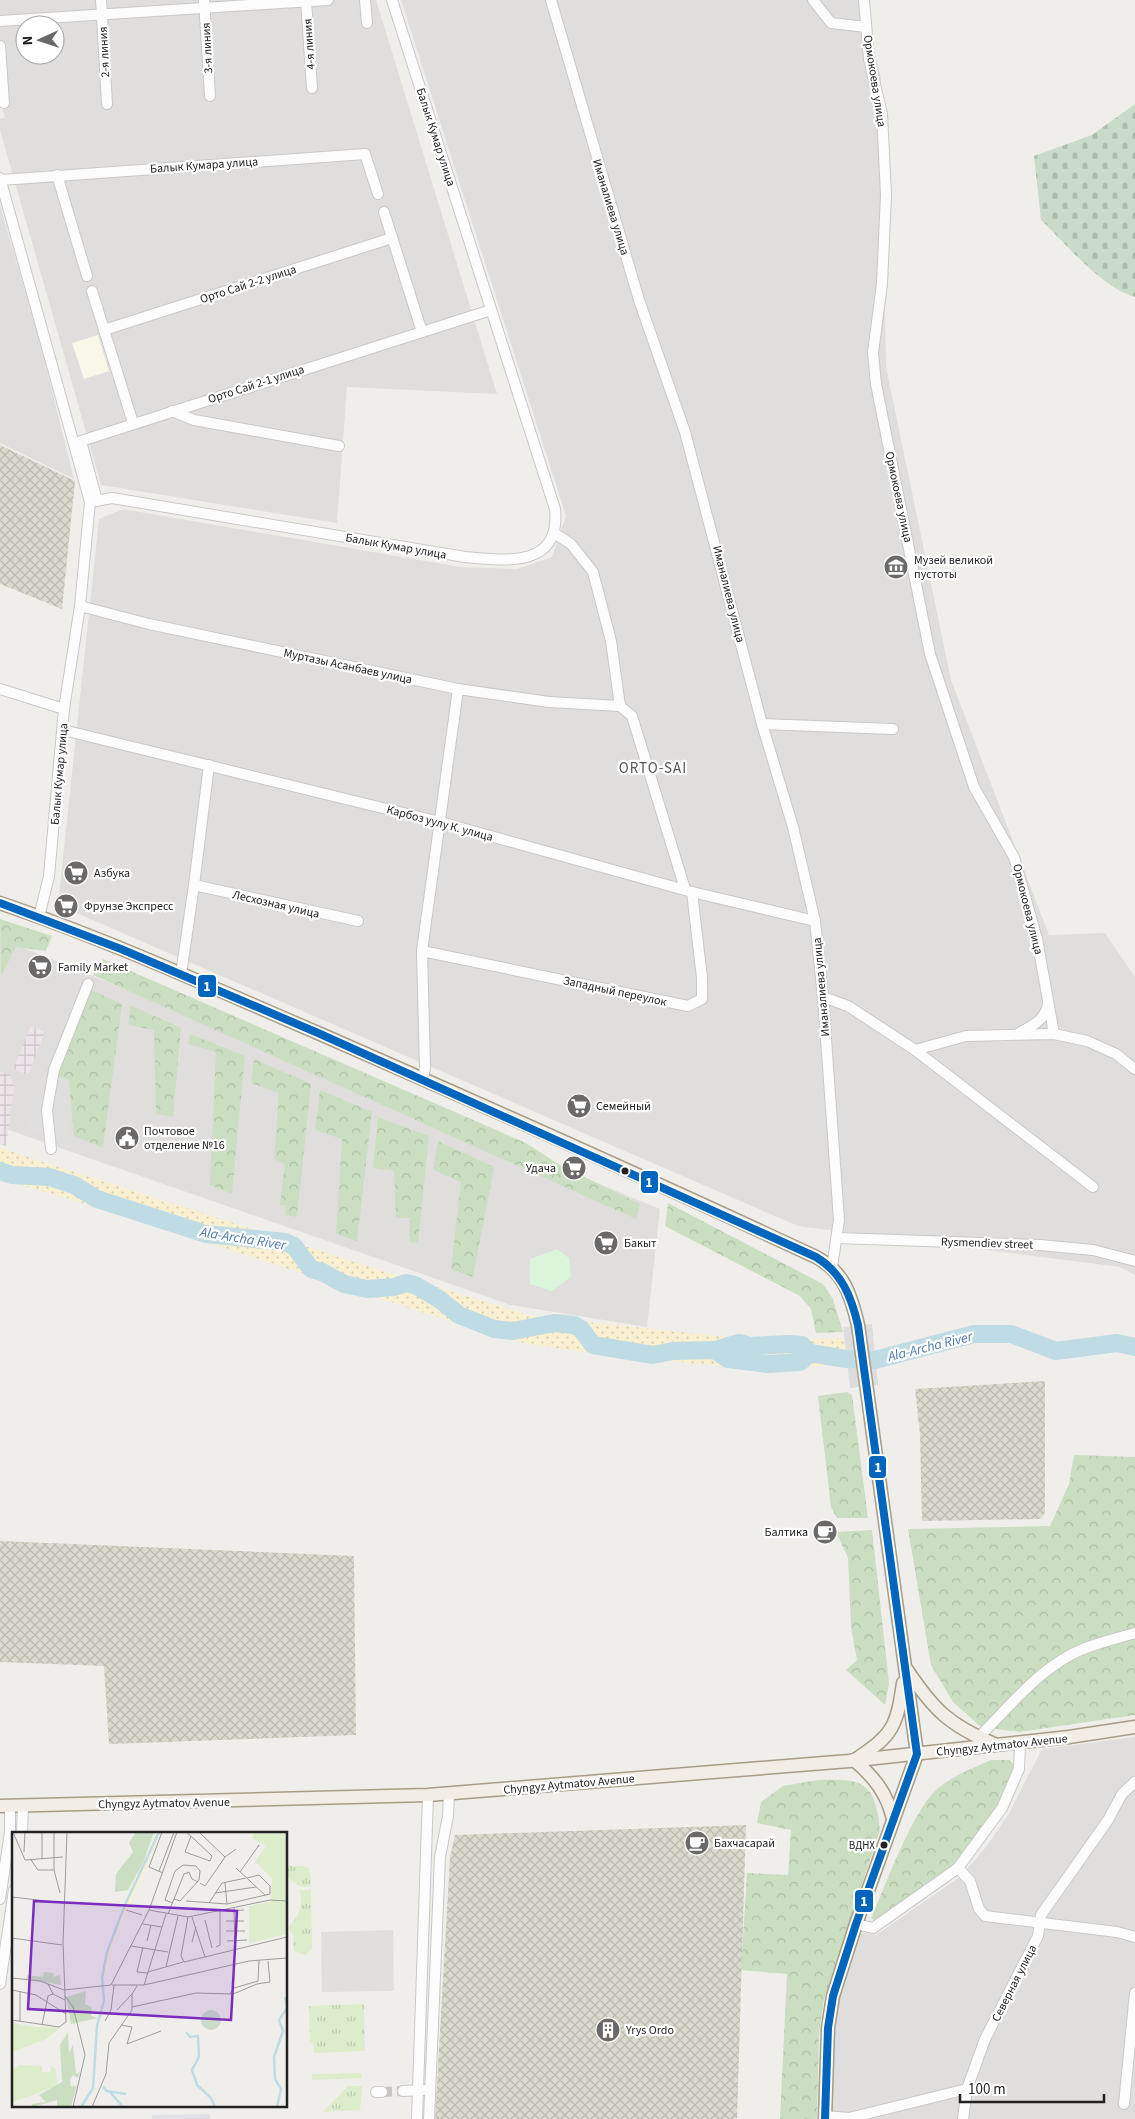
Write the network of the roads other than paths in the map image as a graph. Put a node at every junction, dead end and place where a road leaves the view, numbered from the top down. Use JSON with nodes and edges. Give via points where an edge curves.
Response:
{"nodes":[{"id":1,"x":100,"y":0,"type":"edge"},
{"id":2,"x":328,"y":0,"type":"edge"},
{"id":3,"x":365,"y":0,"type":"edge"},
{"id":4,"x":392,"y":0,"type":"edge"},
{"id":5,"x":551,"y":0,"type":"edge"},
{"id":6,"x":813,"y":0,"type":"edge"},
{"id":7,"x":864,"y":0,"type":"edge"},
{"id":8,"x":306,"y":1,"type":"edge"},
{"id":9,"x":204,"y":4,"type":"edge"},
{"id":10,"x":101,"y":15,"type":"junction"},
{"id":11,"x":0,"y":21,"type":"edge"},
{"id":12,"x":366,"y":23,"type":"dead end"},
{"id":13,"x":866,"y":27,"type":"junction"},
{"id":14,"x":0,"y":46,"type":"edge"},
{"id":15,"x":312,"y":88,"type":"dead end"},
{"id":16,"x":210,"y":96,"type":"dead end"},
{"id":17,"x":4,"y":103,"type":"dead end"},
{"id":18,"x":107,"y":104,"type":"dead end"},
{"id":19,"x":57,"y":175,"type":"junction"},
{"id":20,"x":0,"y":179,"type":"edge"},
{"id":21,"x":378,"y":194,"type":"dead end"},
{"id":22,"x":384,"y":212,"type":"dead end"},
{"id":23,"x":392,"y":238,"type":"junction"},
{"id":24,"x":87,"y":276,"type":"dead end"},
{"id":25,"x":92,"y":291,"type":"dead end"},
{"id":26,"x":491,"y":310,"type":"junction"},
{"id":27,"x":104,"y":330,"type":"junction"},
{"id":28,"x":422,"y":332,"type":"junction"},
{"id":29,"x":172,"y":411,"type":"junction"},
{"id":30,"x":133,"y":423,"type":"junction"},
{"id":31,"x":339,"y":446,"type":"dead end"},
{"id":32,"x":93,"y":502,"type":"junction"},
{"id":33,"x":554,"y":533,"type":"junction"},
{"id":34,"x":80,"y":606,"type":"junction"},
{"id":35,"x":0,"y":688,"type":"edge"},
{"id":36,"x":458,"y":689,"type":"junction"},
{"id":37,"x":620,"y":706,"type":"junction"},
{"id":38,"x":64,"y":709,"type":"junction"},
{"id":39,"x":762,"y":724,"type":"junction"},
{"id":40,"x":893,"y":729,"type":"dead end"},
{"id":41,"x":63,"y":730,"type":"junction"},
{"id":42,"x":209,"y":765,"type":"junction"},
{"id":43,"x":440,"y":822,"type":"junction"},
{"id":44,"x":194,"y":885,"type":"junction"},
{"id":45,"x":689,"y":891,"type":"junction"},
{"id":46,"x":0,"y":903,"type":"edge"},
{"id":47,"x":39,"y":917,"type":"junction"},
{"id":48,"x":358,"y":921,"type":"dead end"},
{"id":49,"x":815,"y":921,"type":"junction"},
{"id":50,"x":422,"y":951,"type":"junction"},
{"id":51,"x":180,"y":974,"type":"junction"},
{"id":52,"x":88,"y":984,"type":"dead end"},
{"id":53,"x":823,"y":997,"type":"junction"},
{"id":54,"x":1048,"y":1005,"type":"junction"},
{"id":55,"x":1016,"y":1034,"type":"junction"},
{"id":56,"x":1054,"y":1034,"type":"junction"},
{"id":57,"x":915,"y":1050,"type":"junction"},
{"id":58,"x":1135,"y":1069,"type":"edge"},
{"id":59,"x":424,"y":1079,"type":"junction"},
{"id":60,"x":51,"y":1149,"type":"dead end"},
{"id":61,"x":1093,"y":1187,"type":"dead end"},
{"id":62,"x":837,"y":1238,"type":"junction"},
{"id":63,"x":1135,"y":1261,"type":"edge"},
{"id":64,"x":832,"y":1267,"type":"junction"},
{"id":65,"x":1135,"y":1632,"type":"edge"},
{"id":66,"x":906,"y":1668,"type":"junction"},
{"id":67,"x":1135,"y":1727,"type":"edge"},
{"id":68,"x":978,"y":1738,"type":"junction"},
{"id":69,"x":1020,"y":1743,"type":"junction"},
{"id":70,"x":995,"y":1745,"type":"junction"},
{"id":71,"x":917,"y":1754,"type":"junction"},
{"id":72,"x":854,"y":1760,"type":"junction"},
{"id":73,"x":1135,"y":1782,"type":"edge"},
{"id":74,"x":449,"y":1794,"type":"junction"},
{"id":75,"x":428,"y":1795,"type":"junction"},
{"id":76,"x":11,"y":1806,"type":"edge"},
{"id":77,"x":893,"y":1819,"type":"junction"},
{"id":78,"x":22,"y":1832,"type":"edge"},
{"id":79,"x":440,"y":1857,"type":"junction"},
{"id":80,"x":427,"y":1858,"type":"junction"},
{"id":81,"x":958,"y":1868,"type":"junction"},
{"id":82,"x":0,"y":1899,"type":"edge"},
{"id":83,"x":12,"y":1903,"type":"edge"},
{"id":84,"x":1040,"y":1923,"type":"junction"},
{"id":85,"x":856,"y":1924,"type":"junction"},
{"id":86,"x":1135,"y":1937,"type":"edge"},
{"id":87,"x":0,"y":1984,"type":"edge"},
{"id":88,"x":1135,"y":1993,"type":"edge"},
{"id":89,"x":967,"y":2089,"type":"junction"},
{"id":90,"x":418,"y":2090,"type":"junction"},
{"id":91,"x":430,"y":2090,"type":"junction"},
{"id":92,"x":402,"y":2091,"type":"tunnel mouth"},
{"id":93,"x":1124,"y":2104,"type":"dead end"},
{"id":94,"x":825,"y":2118,"type":"edge"},
{"id":95,"x":417,"y":2119,"type":"edge"},
{"id":96,"x":428,"y":2119,"type":"edge"},
{"id":97,"x":963,"y":2119,"type":"edge"}],
"edges":[{"from":1,"to":10,"type":"street","name":"2-я линия"},
{"from":2,"to":8,"type":"street"},
{"from":3,"to":12,"type":"street"},
{"from":4,"to":26,"type":"street","name":"Балык Кумар улица"},
{"from":5,"to":39,"type":"street","name":"Иманалиева улица","via":[[639,300],[686,432]]},
{"from":6,"to":13,"type":"street","via":[[831,23]]},
{"from":7,"to":13,"type":"street","name":"Ормокоева улица"},
{"from":8,"to":9,"type":"street"},
{"from":8,"to":15,"type":"street","name":"4-я линия"},
{"from":9,"to":10,"type":"street"},
{"from":9,"to":16,"type":"street","name":"3-я линия"},
{"from":10,"to":11,"type":"street"},
{"from":10,"to":18,"type":"street","name":"2-я линия"},
{"from":13,"to":54,"type":"street","name":"Ормокоева улица","via":[[869,59],[882,114],[886,195],[882,284],[872,353],[876,384],[930,654],[974,787],[1014,857],[1037,939]]},
{"from":14,"to":17,"type":"street"},
{"from":19,"to":20,"type":"street","name":"Балык Кумара улица"},
{"from":19,"to":21,"type":"street","name":"Балык Кумара улица","via":[[365,154]]},
{"from":19,"to":24,"type":"street"},
{"from":20,"to":32,"type":"street"},
{"from":22,"to":23,"type":"street"},
{"from":23,"to":27,"type":"street","name":"Орто Сай 2-2 улица"},
{"from":23,"to":28,"type":"street"},
{"from":25,"to":27,"type":"street"},
{"from":26,"to":28,"type":"street","name":"Орто Сай 2-1 улица"},
{"from":26,"to":33,"type":"street","name":"Балык Кумар улица","via":[[555,509]]},
{"from":27,"to":30,"type":"street"},
{"from":28,"to":29,"type":"street","name":"Орто Сай 2-1 улица"},
{"from":29,"to":30,"type":"street","name":"Орто Сай 2-1 улица"},
{"from":29,"to":31,"type":"street","via":[[194,420]]},
{"from":30,"to":32,"type":"street","name":"Орто Сай 2-1 улица","via":[[80,442]]},
{"from":32,"to":33,"type":"street","name":"Балык Кумар улица","via":[[112,498],[465,558],[500,560],[531,556],[548,545]]},
{"from":32,"to":34,"type":"street","name":"Балык Кумар улица"},
{"from":33,"to":37,"type":"street","via":[[571,544],[593,572],[610,641]]},
{"from":34,"to":36,"type":"street","name":"Муртазы Асанбаев улица","via":[[149,624]]},
{"from":34,"to":38,"type":"street","name":"Балык Кумар улица"},
{"from":35,"to":38,"type":"street"},
{"from":36,"to":37,"type":"street","name":"Муртазы Асанбаев улица","via":[[548,702]]},
{"from":36,"to":43,"type":"street"},
{"from":37,"to":45,"type":"street","via":[[632,716]]},
{"from":38,"to":41,"type":"street","name":"Балык Кумар улица"},
{"from":39,"to":40,"type":"street"},
{"from":39,"to":49,"type":"street","name":"Иманалиева улица","via":[[793,826]]},
{"from":41,"to":42,"type":"street","name":"Карбоз уулу К. улица"},
{"from":41,"to":47,"type":"street","name":"Балык Кумар улица","via":[[49,876]]},
{"from":42,"to":43,"type":"street","name":"Карбоз уулу К. улица"},
{"from":42,"to":44,"type":"street"},
{"from":43,"to":45,"type":"street","name":"Карбоз уулу К. улица"},
{"from":43,"to":50,"type":"street"},
{"from":44,"to":48,"type":"street","name":"Лесхозная улица"},
{"from":44,"to":51,"type":"street"},
{"from":45,"to":49,"type":"street","name":"Карбоз уулу К. улица"},
{"from":45,"to":50,"type":"street","name":"Западный переулок","via":[[702,999],[688,1006]]},
{"from":46,"to":47,"type":"main road"},
{"from":47,"to":51,"type":"main road"},
{"from":49,"to":53,"type":"street","name":"Иманалиева улица"},
{"from":50,"to":59,"type":"street"},
{"from":51,"to":59,"type":"main road"},
{"from":52,"to":60,"type":"street","via":[[54,1070],[47,1110]]},
{"from":53,"to":57,"type":"street","via":[[848,1006]]},
{"from":53,"to":62,"type":"street","name":"Иманалиева улица"},
{"from":54,"to":55,"type":"street","via":[[1039,1022]]},
{"from":54,"to":56,"type":"street","name":"Ормокоева улица"},
{"from":55,"to":56,"type":"street"},
{"from":55,"to":57,"type":"street","via":[[966,1036]]},
{"from":56,"to":58,"type":"street","via":[[1087,1041],[1116,1054]]},
{"from":57,"to":61,"type":"street"},
{"from":59,"to":64,"type":"main road","via":[[816,1256]]},
{"from":62,"to":63,"type":"street","name":"Rysmendiev street","via":[[1040,1245],[1093,1250]]},
{"from":62,"to":64,"type":"street","name":"Иманалиева улица"},
{"from":64,"to":66,"type":"main road","via":[[846,1284],[858,1325]]},
{"from":65,"to":68,"type":"street","via":[[1083,1649],[1064,1659],[1037,1678]]},
{"from":66,"to":68,"type":"main road","via":[[941,1714]]},
{"from":66,"to":71,"type":"main road"},
{"from":66,"to":72,"type":"main road","via":[[894,1724],[882,1740]]},
{"from":67,"to":69,"type":"main road","name":"Chyngyz Aytmatov Avenue"},
{"from":68,"to":70,"type":"main road"},
{"from":69,"to":70,"type":"main road","name":"Chyngyz Aytmatov Avenue"},
{"from":69,"to":81,"type":"street","via":[[1019,1769],[1002,1808]]},
{"from":70,"to":71,"type":"main road","name":"Chyngyz Aytmatov Avenue"},
{"from":71,"to":72,"type":"main road","name":"Chyngyz Aytmatov Avenue"},
{"from":71,"to":77,"type":"main road"},
{"from":72,"to":74,"type":"main road","name":"Chyngyz Aytmatov Avenue"},
{"from":72,"to":77,"type":"main road","via":[[881,1788]]},
{"from":73,"to":84,"type":"street","name":"Северная улица","via":[[1122,1794],[1108,1820],[1041,1915]]},
{"from":74,"to":75,"type":"main road","name":"Chyngyz Aytmatov Avenue"},
{"from":74,"to":79,"type":"street"},
{"from":75,"to":76,"type":"main road","name":"Chyngyz Aytmatov Avenue"},
{"from":75,"to":80,"type":"street"},
{"from":76,"to":78,"type":"street"},
{"from":76,"to":82,"type":"street"},
{"from":77,"to":85,"type":"main road"},
{"from":79,"to":80,"type":"street"},
{"from":79,"to":91,"type":"street"},
{"from":80,"to":90,"type":"street"},
{"from":81,"to":84,"type":"street","via":[[970,1881],[979,1909],[985,1916]]},
{"from":81,"to":85,"type":"street","via":[[874,1928]]},
{"from":83,"to":87,"type":"street"},
{"from":84,"to":86,"type":"street"},
{"from":84,"to":89,"type":"street","name":"Северная улица","via":[[1038,1936],[985,2039]]},
{"from":85,"to":94,"type":"main road","via":[[830,2014]]},
{"from":88,"to":93,"type":"street"},
{"from":89,"to":94,"type":"street","via":[[849,2118]]},
{"from":89,"to":97,"type":"street","name":"Северная улица"},
{"from":90,"to":91,"type":"street"},
{"from":90,"to":92,"type":"street"},
{"from":90,"to":95,"type":"street"},
{"from":91,"to":96,"type":"street"}]}
